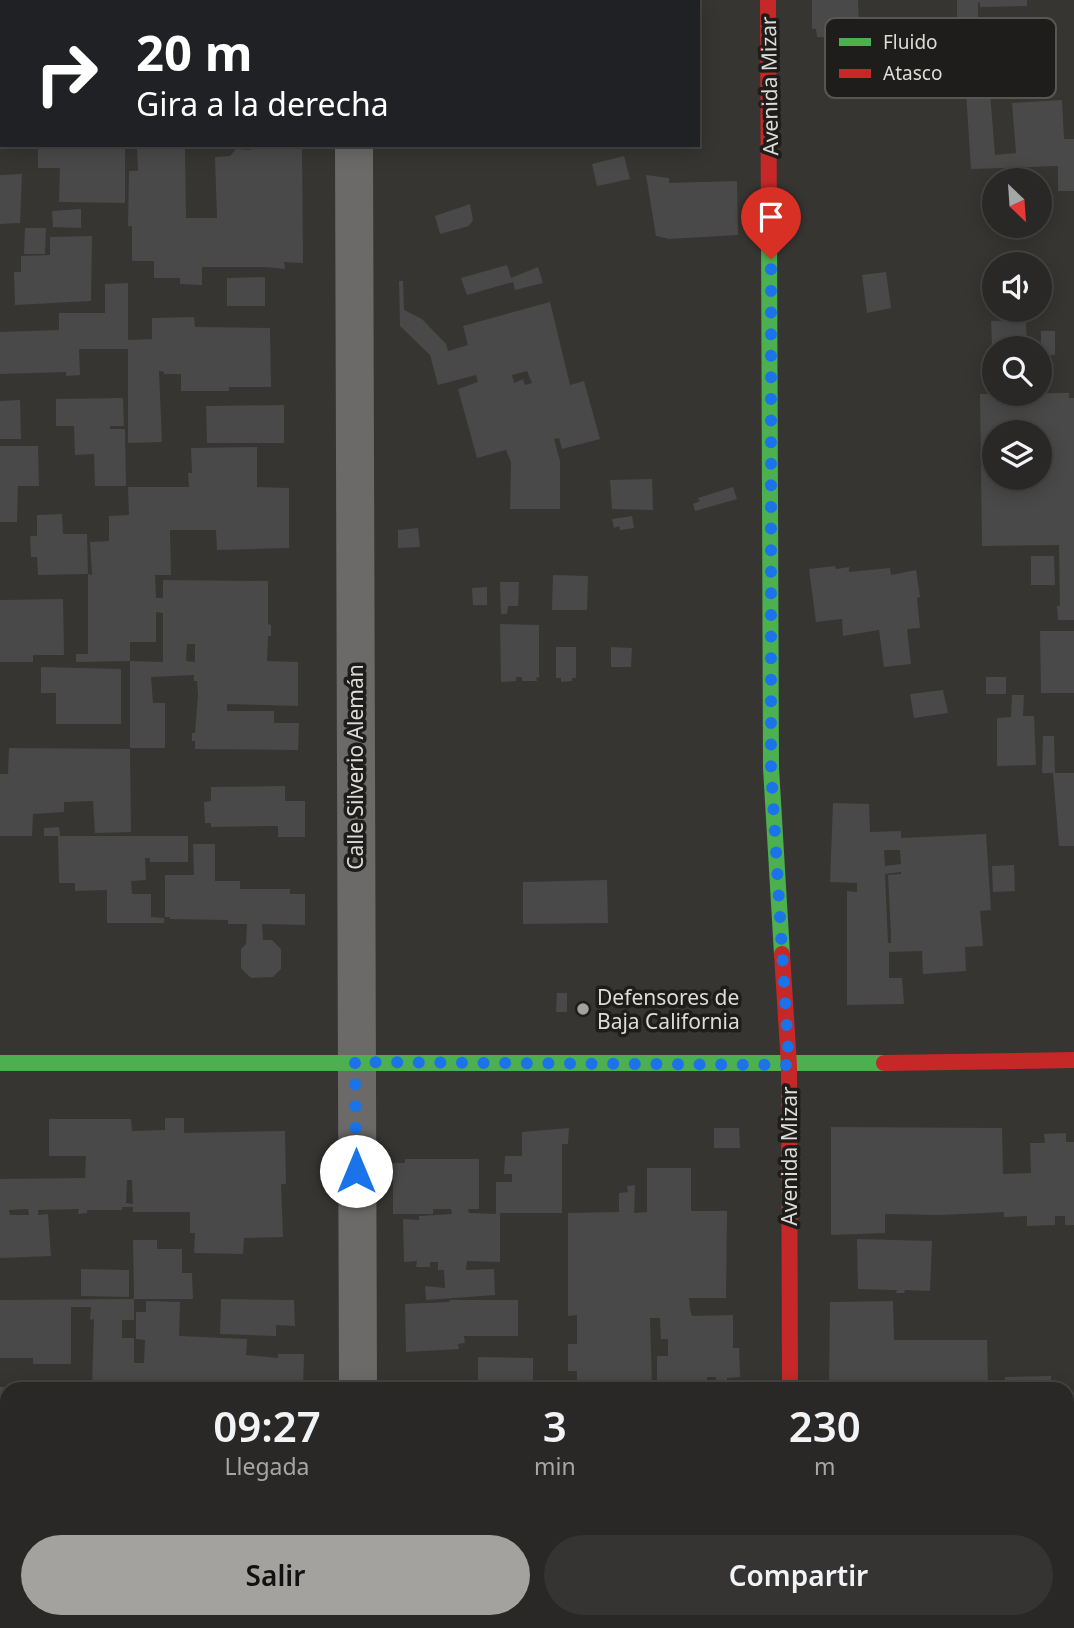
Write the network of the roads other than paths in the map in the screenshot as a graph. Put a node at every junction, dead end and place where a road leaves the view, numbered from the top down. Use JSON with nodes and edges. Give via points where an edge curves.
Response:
{"nodes":[{"id":1,"x":768,"y":0,"type":"edge"},
{"id":2,"x":354,"y":147,"type":"edge"},
{"id":3,"x":1074,"y":1060,"type":"edge"},
{"id":4,"x":355,"y":1062,"type":"junction"},
{"id":5,"x":0,"y":1063,"type":"edge"},
{"id":6,"x":789,"y":1065,"type":"junction"},
{"id":7,"x":358,"y":1382,"type":"edge"},
{"id":8,"x":790,"y":1382,"type":"edge"}],
"edges":[{"from":1,"to":6,"type":"street","name":"Avenida Mizar","via":[[771,768]]},
{"from":2,"to":4,"type":"street","name":"Calle Silverio Alemán"},
{"from":3,"to":6,"type":"street"},
{"from":4,"to":5,"type":"street"},
{"from":4,"to":6,"type":"street"},
{"from":4,"to":7,"type":"street","name":"Calle Silverio Alemán"},
{"from":6,"to":8,"type":"street","name":"Avenida Mizar"}]}
